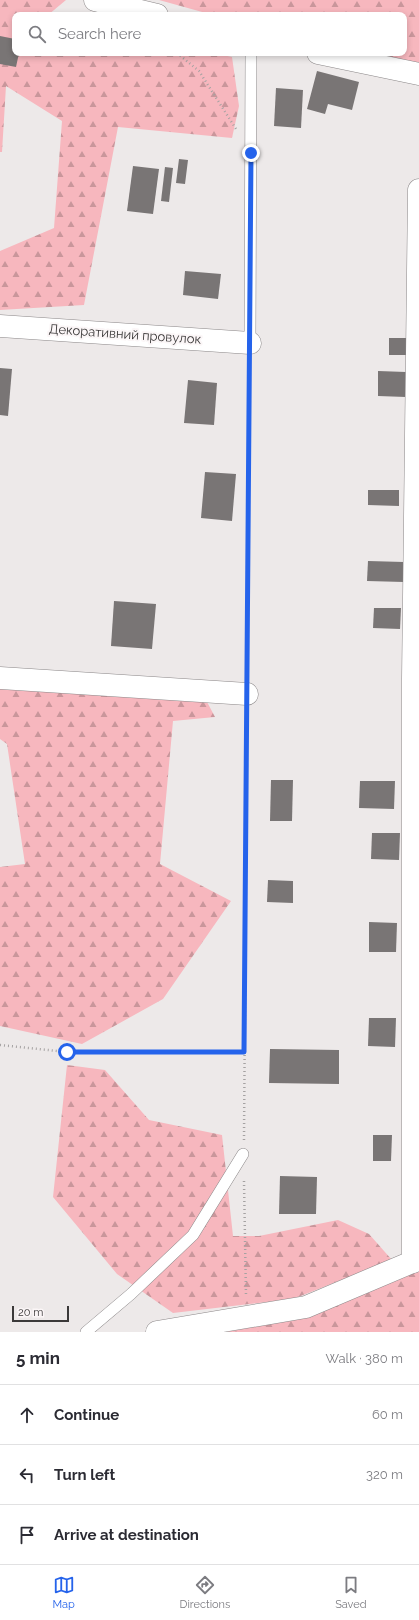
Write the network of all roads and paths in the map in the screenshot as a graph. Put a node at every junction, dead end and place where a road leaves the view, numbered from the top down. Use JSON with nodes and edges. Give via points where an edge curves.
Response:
{"nodes":[{"id":1,"x":95,"y":0,"type":"edge"},
{"id":2,"x":145,"y":12,"type":"edge"},
{"id":3,"x":180,"y":56,"type":"edge"},
{"id":4,"x":251,"y":56,"type":"edge"},
{"id":5,"x":332,"y":56,"type":"edge"},
{"id":6,"x":419,"y":74,"type":"edge"},
{"id":7,"x":251,"y":153,"type":"junction"},
{"id":8,"x":419,"y":190,"type":"edge"},
{"id":9,"x":0,"y":326,"type":"edge"},
{"id":10,"x":250,"y":343,"type":"junction"},
{"id":11,"x":0,"y":678,"type":"edge"},
{"id":12,"x":416,"y":679,"type":"edge"},
{"id":13,"x":247,"y":694,"type":"junction"},
{"id":14,"x":0,"y":1045,"type":"edge"},
{"id":15,"x":244,"y":1052,"type":"junction"},
{"id":16,"x":244,"y":1154,"type":"junction"},
{"id":17,"x":416,"y":1261,"type":"edge"},
{"id":18,"x":246,"y":1317,"type":"junction"},
{"id":19,"x":86,"y":1332,"type":"edge"},
{"id":20,"x":157,"y":1332,"type":"edge"}],
"edges":[{"from":1,"to":2,"type":"street"},
{"from":3,"to":7,"type":"path","via":[[199,72]]},
{"from":4,"to":7,"type":"lane"},
{"from":5,"to":6,"type":"street"},
{"from":7,"to":10,"type":"lane"},
{"from":8,"to":12,"type":"street"},
{"from":9,"to":10,"type":"street","name":"Декоративний провулок"},
{"from":10,"to":13,"type":"path"},
{"from":11,"to":13,"type":"street"},
{"from":12,"to":17,"type":"street"},
{"from":13,"to":15,"type":"path"},
{"from":14,"to":15,"type":"path","via":[[67,1052]]},
{"from":15,"to":16,"type":"path"},
{"from":16,"to":18,"type":"path"},
{"from":16,"to":19,"type":"lane","via":[[193,1235],[131,1294]]},
{"from":17,"to":18,"type":"street","via":[[306,1307]]},
{"from":18,"to":20,"type":"street"}]}
